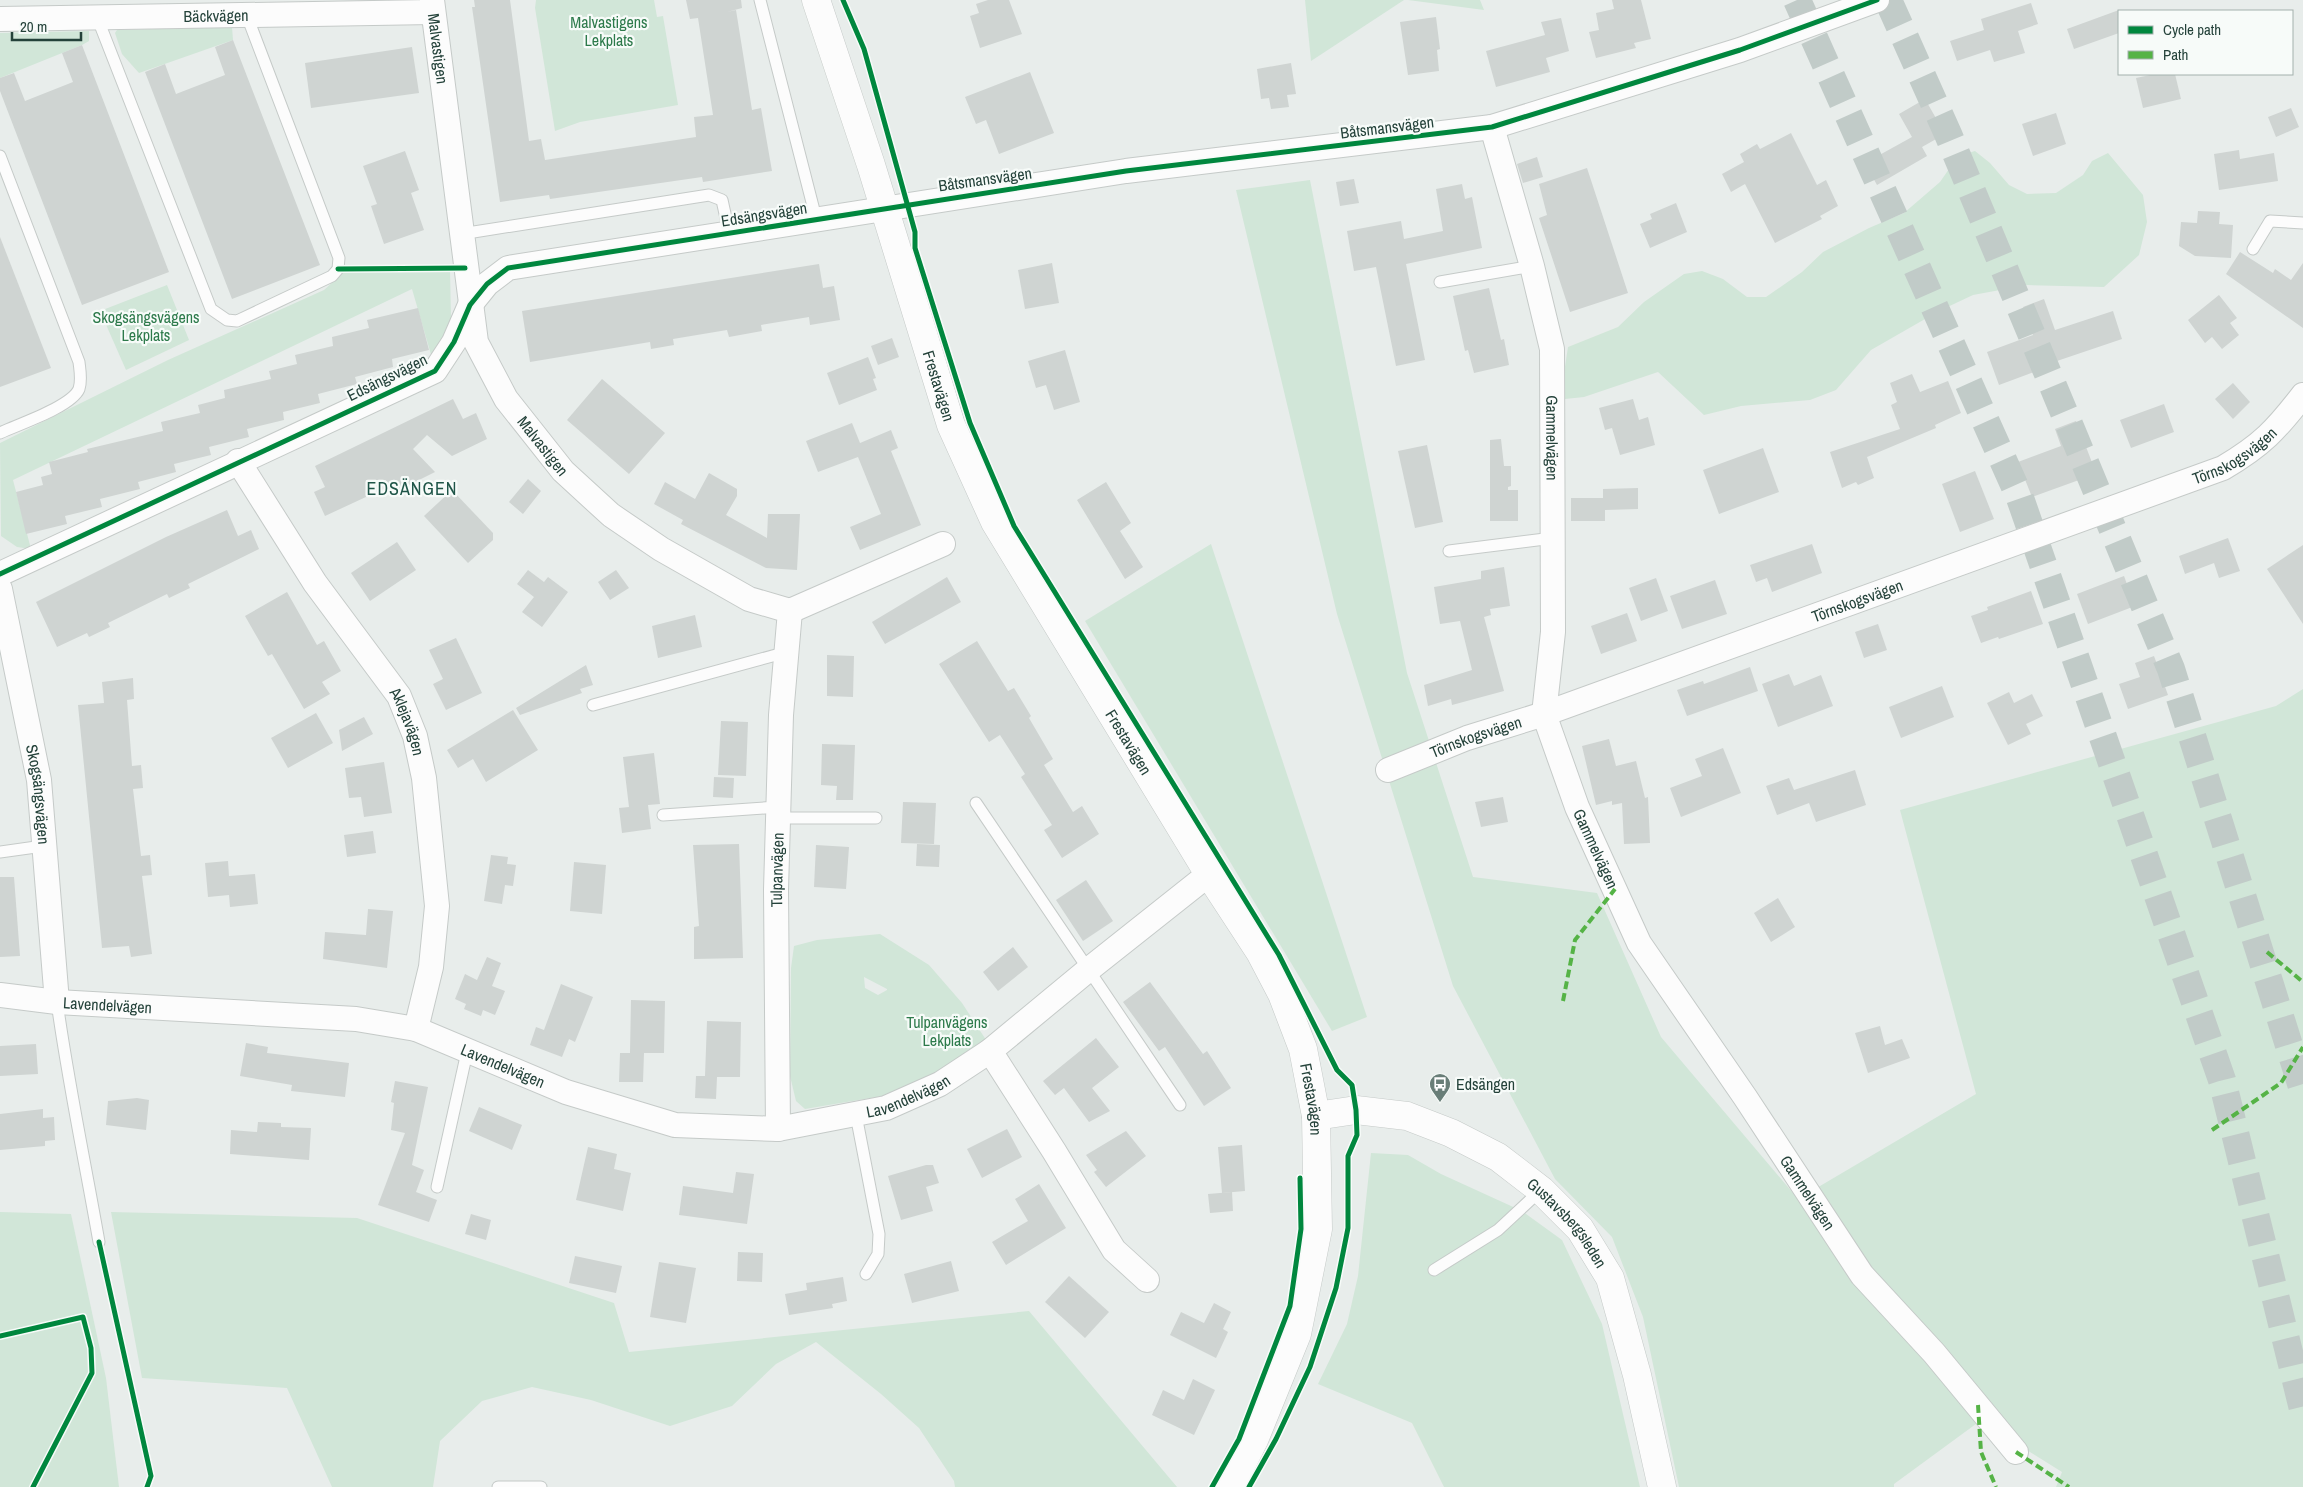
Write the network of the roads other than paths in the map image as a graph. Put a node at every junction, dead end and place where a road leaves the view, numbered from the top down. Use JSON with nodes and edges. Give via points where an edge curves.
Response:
{"nodes":[{"id":1,"x":760,"y":0,"type":"edge"},
{"id":2,"x":816,"y":0,"type":"edge"},
{"id":3,"x":1877,"y":0,"type":"edge"},
{"id":4,"x":432,"y":6,"type":"edge"},
{"id":5,"x":247,"y":16,"type":"junction"},
{"id":6,"x":97,"y":17,"type":"junction"},
{"id":7,"x":0,"y":19,"type":"edge"},
{"id":8,"x":1492,"y":127,"type":"junction"},
{"id":9,"x":0,"y":156,"type":"edge"},
{"id":10,"x":884,"y":210,"type":"junction"},
{"id":11,"x":816,"y":218,"type":"junction"},
{"id":12,"x":2303,"y":223,"type":"edge"},
{"id":13,"x":730,"y":232,"type":"junction"},
{"id":14,"x":460,"y":234,"type":"junction"},
{"id":15,"x":2253,"y":249,"type":"dead end"},
{"id":16,"x":1532,"y":266,"type":"junction"},
{"id":17,"x":1440,"y":282,"type":"dead end"},
{"id":18,"x":470,"y":305,"type":"junction"},
{"id":19,"x":2303,"y":395,"type":"edge"},
{"id":20,"x":0,"y":432,"type":"edge"},
{"id":21,"x":238,"y":461,"type":"junction"},
{"id":22,"x":1553,"y":538,"type":"junction"},
{"id":23,"x":943,"y":544,"type":"dead end"},
{"id":24,"x":1449,"y":552,"type":"dead end"},
{"id":25,"x":0,"y":574,"type":"edge"},
{"id":26,"x":0,"y":589,"type":"edge"},
{"id":27,"x":790,"y":611,"type":"junction"},
{"id":28,"x":2,"y":614,"type":"edge"},
{"id":29,"x":787,"y":652,"type":"junction"},
{"id":30,"x":593,"y":704,"type":"dead end"},
{"id":31,"x":1544,"y":714,"type":"junction"},
{"id":32,"x":1388,"y":770,"type":"dead end"},
{"id":33,"x":976,"y":803,"type":"dead end"},
{"id":34,"x":778,"y":813,"type":"junction"},
{"id":35,"x":663,"y":816,"type":"dead end"},
{"id":36,"x":876,"y":818,"type":"dead end"},
{"id":37,"x":43,"y":846,"type":"junction"},
{"id":38,"x":0,"y":852,"type":"edge"},
{"id":39,"x":1209,"y":874,"type":"junction"},
{"id":40,"x":1088,"y":970,"type":"junction"},
{"id":41,"x":0,"y":995,"type":"edge"},
{"id":42,"x":56,"y":1002,"type":"junction"},
{"id":43,"x":416,"y":1029,"type":"junction"},
{"id":44,"x":990,"y":1051,"type":"junction"},
{"id":45,"x":467,"y":1052,"type":"junction"},
{"id":46,"x":1180,"y":1105,"type":"dead end"},
{"id":47,"x":856,"y":1115,"type":"junction"},
{"id":48,"x":1316,"y":1116,"type":"junction"},
{"id":49,"x":778,"y":1130,"type":"junction"},
{"id":50,"x":437,"y":1186,"type":"dead end"},
{"id":51,"x":1541,"y":1190,"type":"junction"},
{"id":52,"x":99,"y":1242,"type":"dead end"},
{"id":53,"x":1434,"y":1270,"type":"dead end"},
{"id":54,"x":866,"y":1274,"type":"dead end"},
{"id":55,"x":1148,"y":1280,"type":"dead end"},
{"id":56,"x":2016,"y":1452,"type":"dead end"},
{"id":57,"x":522,"y":1486,"type":"edge"},
{"id":58,"x":498,"y":1487,"type":"edge"},
{"id":59,"x":541,"y":1487,"type":"edge"},
{"id":60,"x":1230,"y":1487,"type":"edge"},
{"id":61,"x":1662,"y":1487,"type":"edge"}],
"edges":[{"from":1,"to":11,"type":"lane"},
{"from":2,"to":10,"type":"street","name":"Frestavägen"},
{"from":3,"to":8,"type":"street","name":"Båtsmansvägen","via":[[1740,50]]},
{"from":4,"to":5,"type":"street","name":"Bäckvägen"},
{"from":4,"to":14,"type":"street","name":"Malvastigen"},
{"from":5,"to":6,"type":"street","name":"Bäckvägen"},
{"from":5,"to":6,"type":"lane","via":[[339,258],[338,269],[332,276],[237,321],[227,320],[210,309]]},
{"from":6,"to":7,"type":"street","name":"Bäckvägen"},
{"from":8,"to":10,"type":"street","name":"Båtsmansvägen","via":[[1126,171]]},
{"from":8,"to":16,"type":"street","name":"Gammelvägen"},
{"from":9,"to":20,"type":"lane","via":[[79,362],[81,377],[78,390],[70,401]]},
{"from":10,"to":11,"type":"street","name":"Edsängsvägen"},
{"from":10,"to":39,"type":"street","name":"Frestavägen","via":[[951,424],[995,522]]},
{"from":11,"to":13,"type":"street","name":"Edsängsvägen"},
{"from":12,"to":15,"type":"lane","via":[[2270,221]]},
{"from":13,"to":14,"type":"lane","via":[[722,200],[709,195]]},
{"from":13,"to":18,"type":"street","name":"Edsängsvägen","via":[[508,268],[487,284]]},
{"from":14,"to":18,"type":"street","name":"Malvastigen"},
{"from":16,"to":17,"type":"lane"},
{"from":16,"to":22,"type":"street","name":"Gammelvägen","via":[[1552,349]]},
{"from":18,"to":21,"type":"street","name":"Edsängsvägen","via":[[454,342],[435,371]]},
{"from":18,"to":27,"type":"street","name":"Malvastigen","via":[[476,342],[506,399],[563,472],[611,514],[661,549],[749,599]]},
{"from":19,"to":31,"type":"street","name":"Törnskogsvägen","via":[[2278,428],[2255,449],[2223,468]]},
{"from":21,"to":25,"type":"street","name":"Edsängsvägen"},
{"from":21,"to":43,"type":"street","name":"Aklejavägen","via":[[315,583],[399,696],[414,736],[424,778],[437,906],[431,967]]},
{"from":22,"to":24,"type":"lane"},
{"from":22,"to":31,"type":"street","name":"Gammelvägen","via":[[1553,632]]},
{"from":23,"to":27,"type":"street"},
{"from":26,"to":28,"type":"street","name":"Skogsängsvägen"},
{"from":27,"to":29,"type":"street","name":"Tulpanvägen"},
{"from":28,"to":37,"type":"street","name":"Skogsängsvägen","via":[[39,780]]},
{"from":29,"to":30,"type":"lane"},
{"from":29,"to":34,"type":"street","name":"Tulpanvägen"},
{"from":31,"to":32,"type":"street","name":"Törnskogsvägen","via":[[1467,738]]},
{"from":31,"to":56,"type":"street","name":"Gammelvägen","via":[[1578,807],[1639,943],[1862,1275],[1934,1353]]},
{"from":33,"to":40,"type":"lane"},
{"from":34,"to":35,"type":"lane"},
{"from":34,"to":36,"type":"lane"},
{"from":34,"to":49,"type":"street","name":"Tulpanvägen"},
{"from":37,"to":38,"type":"lane"},
{"from":37,"to":42,"type":"street","name":"Skogsängsvägen"},
{"from":39,"to":40,"type":"street","name":"Lavendelvägen"},
{"from":39,"to":48,"type":"street","name":"Frestavägen","via":[[1260,952],[1282,994],[1303,1049]]},
{"from":40,"to":44,"type":"street","name":"Lavendelvägen"},
{"from":40,"to":46,"type":"lane"},
{"from":41,"to":42,"type":"street","name":"Lavendelvägen"},
{"from":42,"to":43,"type":"street","name":"Lavendelvägen","via":[[356,1019]]},
{"from":42,"to":52,"type":"lane"},
{"from":43,"to":45,"type":"street","name":"Lavendelvägen"},
{"from":44,"to":47,"type":"street","name":"Lavendelvägen","via":[[940,1084],[886,1108]]},
{"from":44,"to":55,"type":"street","via":[[1114,1250]]},
{"from":45,"to":49,"type":"street","name":"Lavendelvägen","via":[[566,1092],[675,1125]]},
{"from":45,"to":50,"type":"lane"},
{"from":47,"to":49,"type":"street","name":"Lavendelvägen"},
{"from":47,"to":54,"type":"lane","via":[[879,1234],[878,1254]]},
{"from":48,"to":51,"type":"street","name":"Gustavsbergsleden","via":[[1356,1110],[1407,1116],[1451,1133],[1498,1158]]},
{"from":48,"to":60,"type":"street","name":"Frestavägen","via":[[1318,1229],[1297,1334],[1254,1440]]},
{"from":51,"to":53,"type":"lane","via":[[1498,1230]]},
{"from":51,"to":61,"type":"street","name":"Gustavsbergsleden","via":[[1580,1229],[1610,1278],[1637,1375]]},
{"from":57,"to":58,"type":"lane"},
{"from":57,"to":59,"type":"lane"}]}
